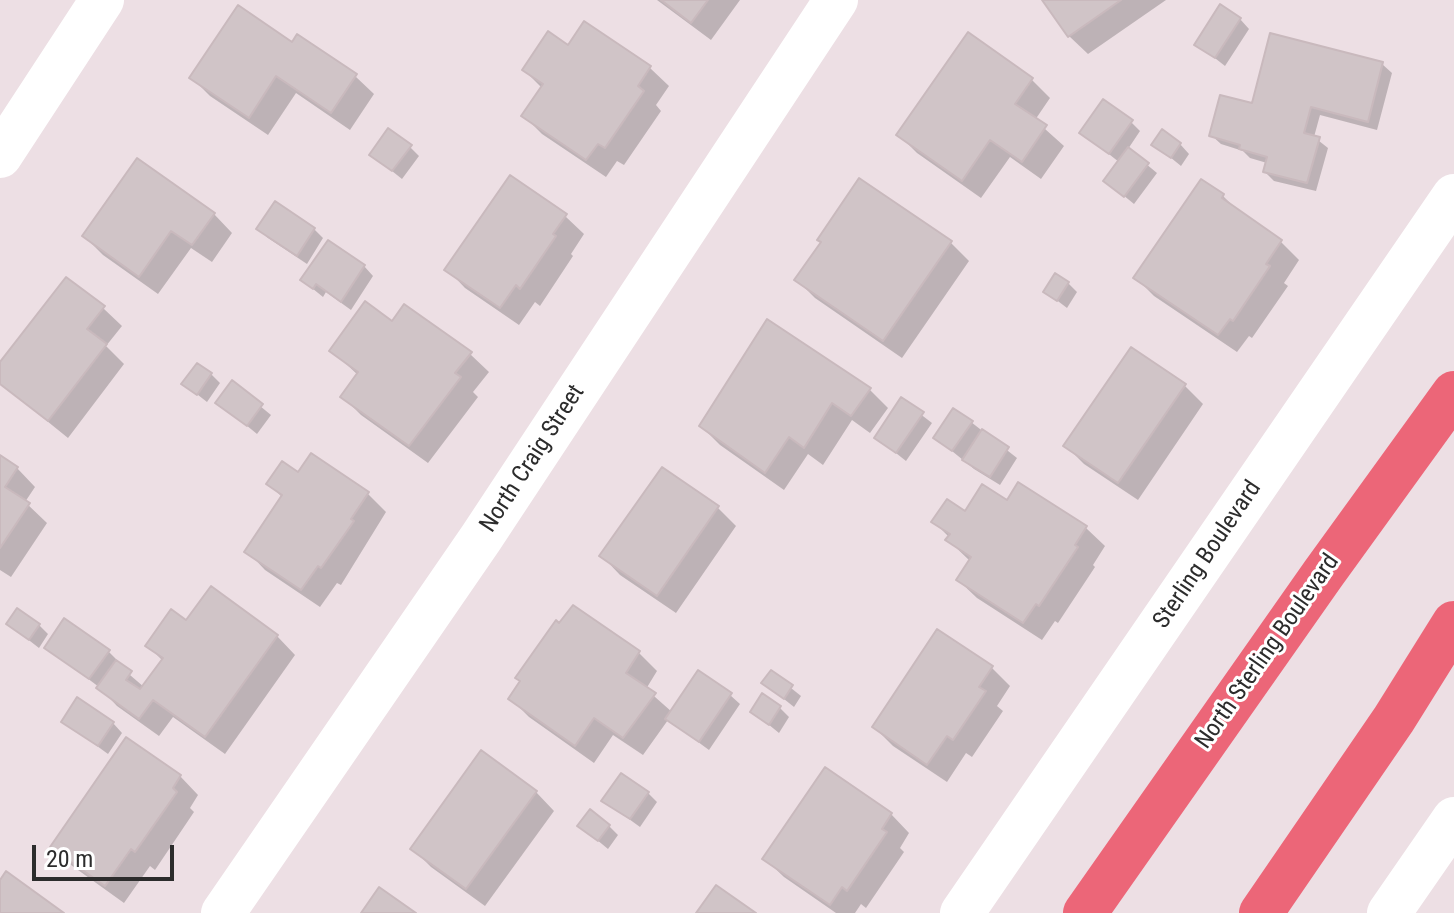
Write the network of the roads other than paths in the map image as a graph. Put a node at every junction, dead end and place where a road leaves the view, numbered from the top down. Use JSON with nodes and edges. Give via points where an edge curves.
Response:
{"nodes":[{"id":1,"x":102,"y":0,"type":"edge"},
{"id":2,"x":836,"y":0,"type":"edge"},
{"id":3,"x":0,"y":156,"type":"edge"},
{"id":4,"x":1454,"y":196,"type":"edge"},
{"id":5,"x":1454,"y":393,"type":"edge"},
{"id":6,"x":1454,"y":623,"type":"edge"},
{"id":7,"x":1454,"y":819,"type":"edge"},
{"id":8,"x":223,"y":913,"type":"edge"},
{"id":9,"x":962,"y":913,"type":"edge"},
{"id":10,"x":1085,"y":913,"type":"edge"},
{"id":11,"x":1261,"y":913,"type":"edge"},
{"id":12,"x":1389,"y":913,"type":"edge"}],
"edges":[{"from":1,"to":3,"type":"street"},
{"from":2,"to":8,"type":"street","name":"North Craig Street","via":[[481,538]]},
{"from":4,"to":9,"type":"street","name":"Sterling Boulevard"},
{"from":5,"to":10,"type":"main road","name":"North Sterling Boulevard"},
{"from":6,"to":11,"type":"main road"},
{"from":7,"to":12,"type":"street"}]}
